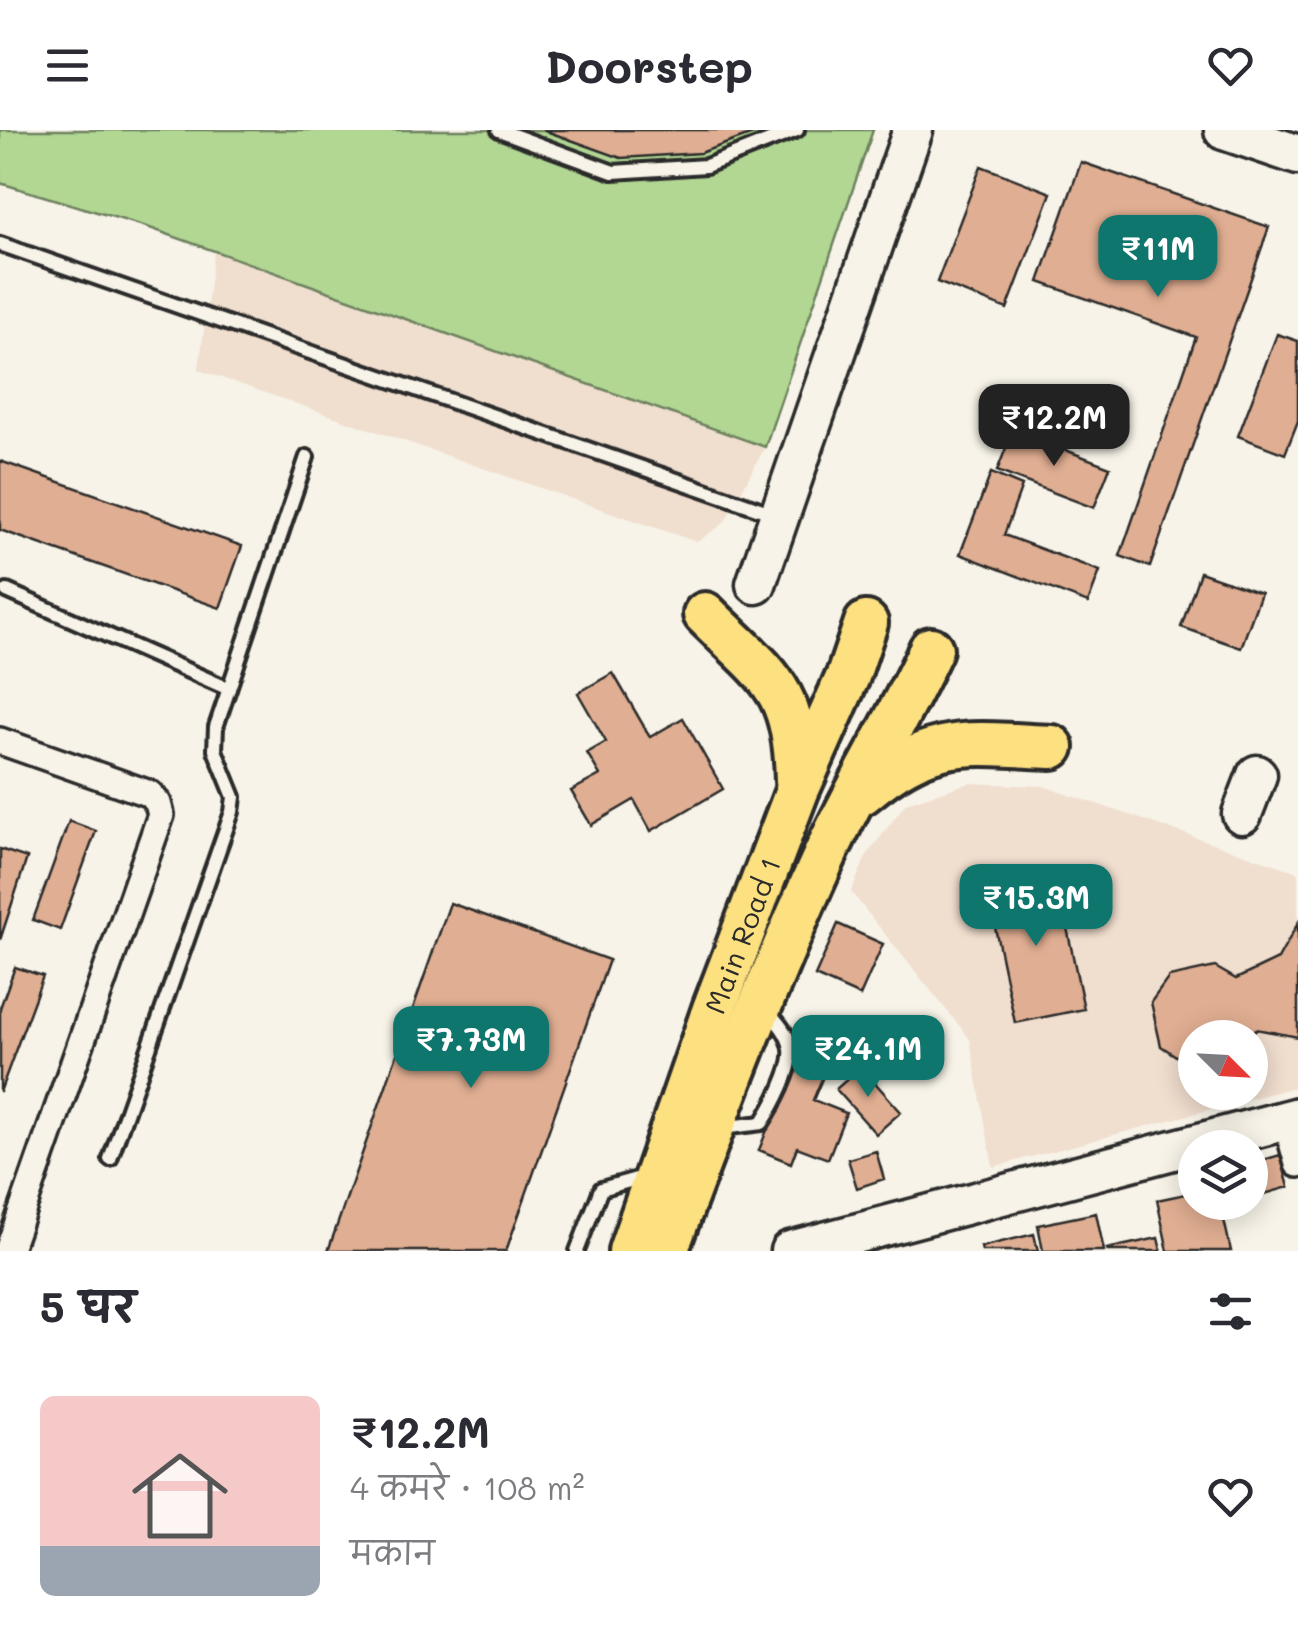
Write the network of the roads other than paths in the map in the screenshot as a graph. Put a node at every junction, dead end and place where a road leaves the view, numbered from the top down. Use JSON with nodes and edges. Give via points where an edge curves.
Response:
{"nodes":[{"id":1,"x":498,"y":130,"type":"edge"},
{"id":2,"x":797,"y":130,"type":"edge"},
{"id":3,"x":913,"y":130,"type":"edge"},
{"id":4,"x":1224,"y":130,"type":"edge"},
{"id":5,"x":1298,"y":156,"type":"edge"},
{"id":6,"x":0,"y":244,"type":"edge"},
{"id":7,"x":307,"y":457,"type":"dead end"},
{"id":8,"x":780,"y":516,"type":"junction"},
{"id":9,"x":756,"y":584,"type":"dead end"},
{"id":10,"x":6,"y":590,"type":"dead end"},
{"id":11,"x":705,"y":614,"type":"dead end"},
{"id":12,"x":866,"y":623,"type":"dead end"},
{"id":13,"x":930,"y":649,"type":"dead end"},
{"id":14,"x":228,"y":689,"type":"junction"},
{"id":15,"x":0,"y":741,"type":"edge"},
{"id":16,"x":1052,"y":747,"type":"dead end"},
{"id":17,"x":1257,"y":776,"type":"dead end"},
{"id":18,"x":797,"y":791,"type":"junction"},
{"id":19,"x":850,"y":802,"type":"junction"},
{"id":20,"x":1242,"y":814,"type":"dead end"},
{"id":21,"x":1292,"y":1118,"type":"edge"},
{"id":22,"x":110,"y":1159,"type":"dead end"},
{"id":23,"x":1298,"y":1164,"type":"edge"},
{"id":24,"x":659,"y":1172,"type":"junction"},
{"id":25,"x":8,"y":1251,"type":"edge"},
{"id":26,"x":577,"y":1251,"type":"edge"},
{"id":27,"x":630,"y":1251,"type":"edge"},
{"id":28,"x":666,"y":1251,"type":"edge"},
{"id":29,"x":790,"y":1251,"type":"edge"}],
"edges":[{"from":1,"to":2,"type":"lane","via":[[614,172],[706,166]]},
{"from":3,"to":8,"type":"street"},
{"from":4,"to":5,"type":"street"},
{"from":6,"to":8,"type":"lane"},
{"from":7,"to":14,"type":"lane"},
{"from":8,"to":9,"type":"street"},
{"from":10,"to":14,"type":"lane"},
{"from":11,"to":18,"type":"main road","via":[[774,684],[789,710]]},
{"from":12,"to":18,"type":"main road","name":"Main Road 1"},
{"from":13,"to":19,"type":"main road","name":"Main Road 1"},
{"from":14,"to":22,"type":"lane","via":[[215,750],[234,797],[232,812]]},
{"from":15,"to":25,"type":"street","via":[[150,794],[160,815]]},
{"from":16,"to":19,"type":"main road","via":[[934,748],[903,761]]},
{"from":17,"to":20,"type":"street"},
{"from":18,"to":24,"type":"main road","name":"Main Road 1"},
{"from":19,"to":28,"type":"main road","name":"Main Road 1","via":[[761,1003]]},
{"from":21,"to":23,"type":"street"},
{"from":21,"to":29,"type":"street"},
{"from":24,"to":26,"type":"lane","via":[[601,1189]]},
{"from":24,"to":27,"type":"main road","name":"Main Road 1"}]}
